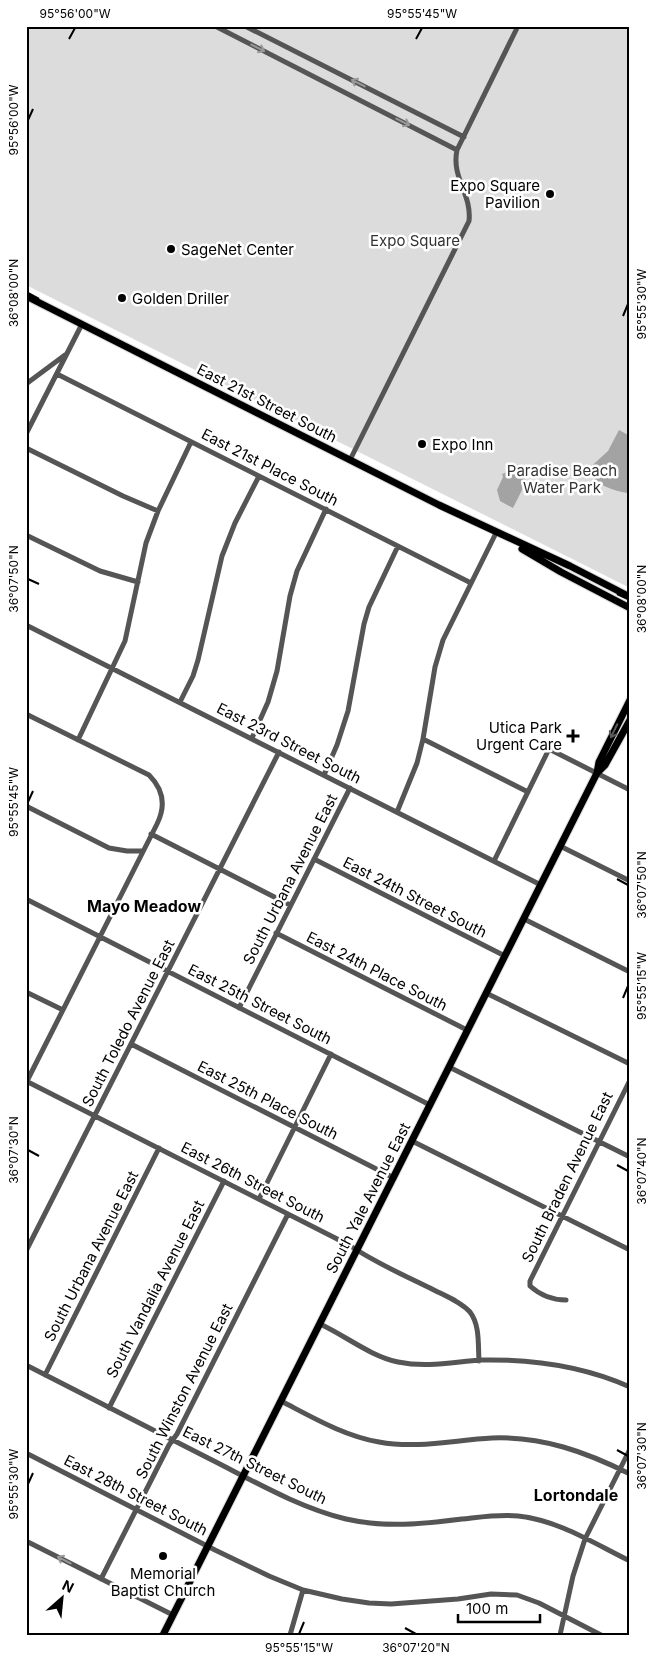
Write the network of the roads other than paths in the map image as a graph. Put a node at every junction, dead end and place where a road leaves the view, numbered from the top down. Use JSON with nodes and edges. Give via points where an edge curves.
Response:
{"nodes":[{"id":1,"x":215,"y":26,"type":"edge"},
{"id":2,"x":246,"y":26,"type":"edge"},
{"id":3,"x":518,"y":26,"type":"edge"},
{"id":4,"x":464,"y":137,"type":"junction"},
{"id":5,"x":457,"y":150,"type":"junction"},
{"id":6,"x":26,"y":296,"type":"edge"},
{"id":7,"x":82,"y":324,"type":"junction"},
{"id":8,"x":67,"y":354,"type":"junction"},
{"id":9,"x":57,"y":374,"type":"junction"},
{"id":10,"x":26,"y":384,"type":"edge"},
{"id":11,"x":26,"y":434,"type":"edge"},
{"id":12,"x":191,"y":442,"type":"junction"},
{"id":13,"x":26,"y":448,"type":"edge"},
{"id":14,"x":350,"y":460,"type":"junction"},
{"id":15,"x":259,"y":476,"type":"junction"},
{"id":16,"x":326,"y":509,"type":"junction"},
{"id":17,"x":158,"y":511,"type":"junction"},
{"id":18,"x":496,"y":533,"type":"junction"},
{"id":19,"x":26,"y":535,"type":"edge"},
{"id":20,"x":398,"y":546,"type":"junction"},
{"id":21,"x":138,"y":582,"type":"junction"},
{"id":22,"x":471,"y":582,"type":"junction"},
{"id":23,"x":630,"y":597,"type":"edge"},
{"id":24,"x":630,"y":608,"type":"edge"},
{"id":25,"x":26,"y":625,"type":"edge"},
{"id":26,"x":113,"y":668,"type":"junction"},
{"id":27,"x":630,"y":700,"type":"edge"},
{"id":28,"x":180,"y":702,"type":"junction"},
{"id":29,"x":26,"y":714,"type":"edge"},
{"id":30,"x":630,"y":720,"type":"edge"},
{"id":31,"x":252,"y":738,"type":"junction"},
{"id":32,"x":423,"y":739,"type":"junction"},
{"id":33,"x":78,"y":740,"type":"junction"},
{"id":34,"x":279,"y":752,"type":"junction"},
{"id":35,"x":597,"y":773,"type":"junction"},
{"id":36,"x":324,"y":775,"type":"junction"},
{"id":37,"x":350,"y":788,"type":"junction"},
{"id":38,"x":630,"y":790,"type":"edge"},
{"id":39,"x":528,"y":792,"type":"junction"},
{"id":40,"x":26,"y":806,"type":"edge"},
{"id":41,"x":397,"y":812,"type":"junction"},
{"id":42,"x":151,"y":834,"type":"junction"},
{"id":43,"x":560,"y":846,"type":"junction"},
{"id":44,"x":143,"y":851,"type":"junction"},
{"id":45,"x":314,"y":860,"type":"junction"},
{"id":46,"x":494,"y":861,"type":"junction"},
{"id":47,"x":219,"y":870,"type":"junction"},
{"id":48,"x":630,"y":881,"type":"edge"},
{"id":49,"x":541,"y":885,"type":"junction"},
{"id":50,"x":26,"y":899,"type":"edge"},
{"id":51,"x":290,"y":905,"type":"junction"},
{"id":52,"x":524,"y":919,"type":"junction"},
{"id":53,"x":276,"y":933,"type":"junction"},
{"id":54,"x":100,"y":936,"type":"junction"},
{"id":55,"x":505,"y":956,"type":"junction"},
{"id":56,"x":168,"y":972,"type":"junction"},
{"id":57,"x":630,"y":972,"type":"edge"},
{"id":58,"x":26,"y":992,"type":"edge"},
{"id":59,"x":486,"y":993,"type":"junction"},
{"id":60,"x":239,"y":1008,"type":"junction"},
{"id":61,"x":63,"y":1010,"type":"junction"},
{"id":62,"x":467,"y":1030,"type":"junction"},
{"id":63,"x":131,"y":1044,"type":"junction"},
{"id":64,"x":331,"y":1054,"type":"junction"},
{"id":65,"x":630,"y":1064,"type":"edge"},
{"id":66,"x":449,"y":1067,"type":"junction"},
{"id":67,"x":630,"y":1080,"type":"edge"},
{"id":68,"x":26,"y":1082,"type":"edge"},
{"id":69,"x":430,"y":1104,"type":"junction"},
{"id":70,"x":95,"y":1116,"type":"junction"},
{"id":71,"x":295,"y":1127,"type":"junction"},
{"id":72,"x":412,"y":1141,"type":"junction"},
{"id":73,"x":598,"y":1142,"type":"junction"},
{"id":74,"x":159,"y":1148,"type":"junction"},
{"id":75,"x":630,"y":1157,"type":"edge"},
{"id":76,"x":394,"y":1178,"type":"junction"},
{"id":77,"x":224,"y":1181,"type":"junction"},
{"id":78,"x":259,"y":1199,"type":"junction"},
{"id":79,"x":288,"y":1214,"type":"junction"},
{"id":80,"x":561,"y":1216,"type":"junction"},
{"id":81,"x":357,"y":1250,"type":"junction"},
{"id":82,"x":630,"y":1250,"type":"edge"},
{"id":83,"x":26,"y":1251,"type":"edge"},
{"id":84,"x":566,"y":1300,"type":"dead end"},
{"id":85,"x":320,"y":1324,"type":"junction"},
{"id":86,"x":479,"y":1360,"type":"junction"},
{"id":87,"x":26,"y":1365,"type":"edge"},
{"id":88,"x":45,"y":1375,"type":"junction"},
{"id":89,"x":630,"y":1387,"type":"edge"},
{"id":90,"x":281,"y":1401,"type":"junction"},
{"id":91,"x":109,"y":1408,"type":"junction"},
{"id":92,"x":173,"y":1440,"type":"junction"},
{"id":93,"x":630,"y":1449,"type":"edge"},
{"id":94,"x":26,"y":1453,"type":"edge"},
{"id":95,"x":620,"y":1469,"type":"junction"},
{"id":96,"x":630,"y":1474,"type":"edge"},
{"id":97,"x":244,"y":1476,"type":"junction"},
{"id":98,"x":136,"y":1509,"type":"junction"},
{"id":99,"x":585,"y":1539,"type":"junction"},
{"id":100,"x":26,"y":1541,"type":"edge"},
{"id":101,"x":208,"y":1546,"type":"junction"},
{"id":102,"x":630,"y":1561,"type":"edge"},
{"id":103,"x":101,"y":1580,"type":"junction"},
{"id":104,"x":303,"y":1590,"type":"junction"},
{"id":105,"x":173,"y":1615,"type":"junction"},
{"id":106,"x":564,"y":1616,"type":"junction"},
{"id":107,"x":164,"y":1635,"type":"edge"},
{"id":108,"x":290,"y":1635,"type":"edge"},
{"id":109,"x":560,"y":1635,"type":"edge"},
{"id":110,"x":602,"y":1635,"type":"edge"}],
"edges":[{"from":1,"to":5,"type":"street","one_way":true},
{"from":4,"to":2,"type":"street","one_way":true},
{"from":3,"to":4,"type":"street"},
{"from":4,"to":5,"type":"street"},
{"from":5,"to":14,"type":"street","via":[[457,175],[469,202],[469,221]]},
{"from":6,"to":7,"type":"main road","name":"East 21st Street South"},
{"from":7,"to":8,"type":"street"},
{"from":7,"to":14,"type":"main road","name":"East 21st Street South"},
{"from":8,"to":9,"type":"street"},
{"from":8,"to":10,"type":"street"},
{"from":9,"to":11,"type":"street"},
{"from":9,"to":12,"type":"street","name":"East 21st Place South"},
{"from":12,"to":15,"type":"street","name":"East 21st Place South"},
{"from":12,"to":17,"type":"street"},
{"from":13,"to":17,"type":"street"},
{"from":14,"to":18,"type":"main road","name":"East 21st Street South"},
{"from":15,"to":16,"type":"street","name":"East 21st Place South"},
{"from":15,"to":28,"type":"street","via":[[222,556],[198,660]]},
{"from":16,"to":20,"type":"street","name":"East 21st Place South"},
{"from":16,"to":31,"type":"street","via":[[297,571],[277,671]]},
{"from":17,"to":21,"type":"street","via":[[146,543]]},
{"from":18,"to":22,"type":"street"},
{"from":18,"to":23,"type":"main road","name":"East 21st Street South"},
{"from":18,"to":24,"type":"main road","name":"East 21st Street South"},
{"from":19,"to":21,"type":"street","via":[[100,571]]},
{"from":20,"to":22,"type":"street","name":"East 21st Place South"},
{"from":20,"to":36,"type":"street","name":"South Urbana Avenue East","via":[[369,607],[348,711]]},
{"from":21,"to":26,"type":"street","via":[[125,641]]},
{"from":22,"to":32,"type":"street","via":[[437,658]]},
{"from":25,"to":26,"type":"street","name":"East 23rd Street South"},
{"from":26,"to":28,"type":"street","name":"East 23rd Street South"},
{"from":26,"to":33,"type":"street"},
{"from":27,"to":35,"type":"main road","name":"South Yale Avenue East","one_way":true,"via":[[599,762]]},
{"from":28,"to":31,"type":"street","name":"East 23rd Street South"},
{"from":29,"to":33,"type":"street"},
{"from":30,"to":35,"type":"main road","name":"South Yale Avenue East","via":[[605,765]]},
{"from":31,"to":34,"type":"street","name":"East 23rd Street South"},
{"from":32,"to":39,"type":"street"},
{"from":32,"to":41,"type":"street"},
{"from":33,"to":42,"type":"street","via":[[149,776],[158,786],[163,808]]},
{"from":34,"to":36,"type":"street","name":"East 23rd Street South"},
{"from":34,"to":47,"type":"street","name":"South Toledo Avenue East"},
{"from":35,"to":38,"type":"street"},
{"from":35,"to":39,"type":"street","via":[[549,749]]},
{"from":35,"to":43,"type":"main road","name":"South Yale Avenue East"},
{"from":36,"to":37,"type":"street","name":"East 23rd Street South"},
{"from":37,"to":41,"type":"street","name":"East 23rd Street South"},
{"from":37,"to":45,"type":"street","name":"South Urbana Avenue East"},
{"from":39,"to":46,"type":"street"},
{"from":40,"to":44,"type":"street","via":[[109,848]]},
{"from":41,"to":46,"type":"street","name":"East 23rd Street South"},
{"from":42,"to":44,"type":"street"},
{"from":42,"to":47,"type":"street"},
{"from":43,"to":48,"type":"street"},
{"from":43,"to":49,"type":"main road","name":"South Yale Avenue East"},
{"from":44,"to":54,"type":"street"},
{"from":45,"to":51,"type":"street","name":"South Urbana Avenue East"},
{"from":45,"to":55,"type":"street","name":"East 24th Street South"},
{"from":46,"to":49,"type":"street","name":"East 23rd Street South"},
{"from":47,"to":51,"type":"street"},
{"from":47,"to":56,"type":"street","name":"South Toledo Avenue East"},
{"from":49,"to":52,"type":"main road","name":"South Yale Avenue East"},
{"from":50,"to":54,"type":"street","name":"East 25th Street South"},
{"from":51,"to":53,"type":"street","name":"South Urbana Avenue East"},
{"from":52,"to":55,"type":"main road","name":"South Yale Avenue East"},
{"from":52,"to":57,"type":"street"},
{"from":53,"to":60,"type":"street","name":"South Urbana Avenue East"},
{"from":53,"to":62,"type":"street","name":"East 24th Place South"},
{"from":54,"to":56,"type":"street","name":"East 25th Street South"},
{"from":54,"to":61,"type":"street"},
{"from":55,"to":59,"type":"main road","name":"South Yale Avenue East"},
{"from":56,"to":60,"type":"street","name":"East 25th Street South"},
{"from":56,"to":63,"type":"street","name":"South Toledo Avenue East"},
{"from":58,"to":61,"type":"street"},
{"from":59,"to":62,"type":"main road","name":"South Yale Avenue East"},
{"from":59,"to":65,"type":"street"},
{"from":60,"to":64,"type":"street","name":"East 25th Street South"},
{"from":61,"to":68,"type":"street"},
{"from":62,"to":66,"type":"main road","name":"South Yale Avenue East"},
{"from":63,"to":70,"type":"street","name":"South Toledo Avenue East"},
{"from":63,"to":71,"type":"street","name":"East 25th Place South"},
{"from":64,"to":69,"type":"street","name":"East 25th Street South"},
{"from":64,"to":71,"type":"street"},
{"from":66,"to":69,"type":"main road","name":"South Yale Avenue East"},
{"from":66,"to":73,"type":"street"},
{"from":67,"to":73,"type":"street","name":"South Braden Avenue East"},
{"from":68,"to":70,"type":"street","name":"East 26th Street South"},
{"from":69,"to":72,"type":"main road","name":"South Yale Avenue East"},
{"from":70,"to":74,"type":"street","name":"East 26th Street South"},
{"from":70,"to":83,"type":"street","name":"South Toledo Avenue East"},
{"from":71,"to":76,"type":"street","name":"East 25th Place South"},
{"from":71,"to":78,"type":"street"},
{"from":72,"to":76,"type":"main road","name":"South Yale Avenue East"},
{"from":72,"to":80,"type":"street"},
{"from":73,"to":75,"type":"street"},
{"from":73,"to":80,"type":"street","name":"South Braden Avenue East"},
{"from":74,"to":77,"type":"street","name":"East 26th Street South"},
{"from":74,"to":88,"type":"street","name":"South Urbana Avenue East"},
{"from":76,"to":81,"type":"main road","name":"South Yale Avenue East"},
{"from":77,"to":78,"type":"street","name":"East 26th Street South"},
{"from":77,"to":91,"type":"street","name":"South Vandalia Avenue East"},
{"from":78,"to":79,"type":"street","name":"East 26th Street South"},
{"from":79,"to":81,"type":"street","name":"East 26th Street South"},
{"from":79,"to":92,"type":"street","name":"South Winston Avenue East"},
{"from":80,"to":82,"type":"street"},
{"from":80,"to":84,"type":"street","name":"South Braden Avenue East","via":[[530,1286],[554,1300]]},
{"from":81,"to":85,"type":"main road","name":"South Yale Avenue East"},
{"from":81,"to":86,"type":"street","name":"East 26th Street South","via":[[470,1312],[476,1327]]},
{"from":85,"to":86,"type":"street","via":[[373,1353],[397,1362],[427,1365]]},
{"from":85,"to":90,"type":"main road","name":"South Yale Avenue East"},
{"from":86,"to":89,"type":"street","via":[[561,1365]]},
{"from":87,"to":88,"type":"street","name":"East 27th Street South"},
{"from":88,"to":91,"type":"street","name":"East 27th Street South"},
{"from":90,"to":95,"type":"street","via":[[341,1431],[376,1442],[417,1445],[525,1438],[573,1449]]},
{"from":90,"to":97,"type":"main road","name":"South Yale Avenue East"},
{"from":91,"to":92,"type":"street","name":"East 27th Street South"},
{"from":92,"to":97,"type":"street","name":"East 27th Street South"},
{"from":92,"to":98,"type":"street","name":"South Winston Avenue East"},
{"from":93,"to":95,"type":"street"},
{"from":94,"to":98,"type":"street","name":"East 28th Street South"},
{"from":95,"to":96,"type":"street"},
{"from":95,"to":99,"type":"street"},
{"from":97,"to":99,"type":"street","name":"East 27th Street South","via":[[316,1511],[362,1522],[411,1525],[514,1516],[549,1523]]},
{"from":97,"to":101,"type":"main road","name":"South Yale Avenue East"},
{"from":98,"to":101,"type":"street","name":"East 28th Street South"},
{"from":98,"to":103,"type":"street","name":"South Winston Avenue East"},
{"from":99,"to":102,"type":"street","name":"East 27th Street South"},
{"from":99,"to":106,"type":"street"},
{"from":103,"to":100,"type":"street","one_way":true},
{"from":101,"to":104,"type":"street","name":"East 28th Street South"},
{"from":101,"to":105,"type":"main road","name":"South Yale Avenue East"},
{"from":103,"to":105,"type":"street"},
{"from":104,"to":106,"type":"street","name":"East 28th Street South","via":[[342,1599],[391,1604],[491,1594],[517,1595]]},
{"from":104,"to":108,"type":"street"},
{"from":105,"to":107,"type":"main road","name":"South Yale Avenue East"},
{"from":106,"to":109,"type":"street"},
{"from":106,"to":110,"type":"street","name":"East 28th Street South"}]}
